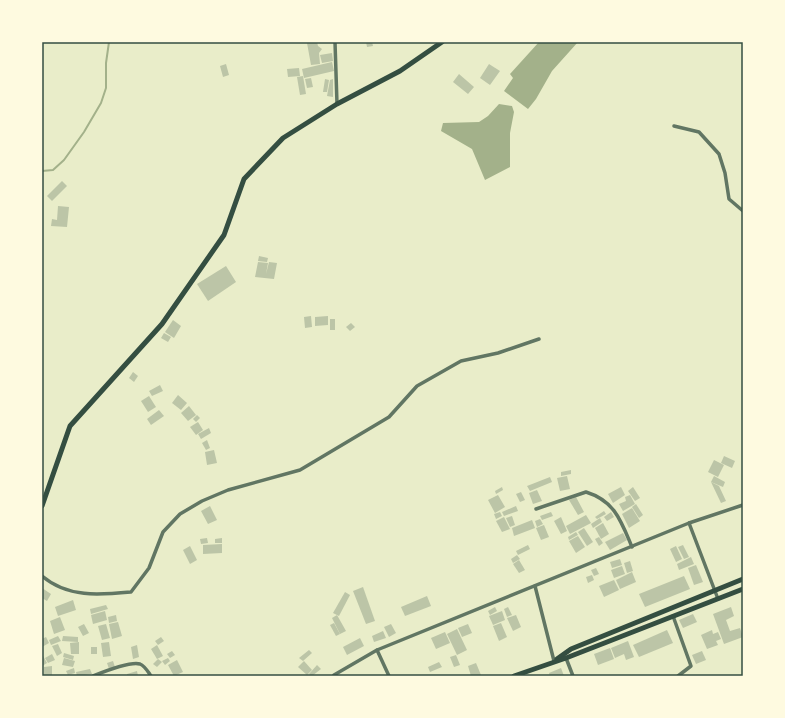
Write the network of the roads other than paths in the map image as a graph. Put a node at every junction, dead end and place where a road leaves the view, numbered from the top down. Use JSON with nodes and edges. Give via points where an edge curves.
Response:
{"nodes":[{"id":1,"x":335,"y":42,"type":"edge"},
{"id":2,"x":442,"y":42,"type":"edge"},
{"id":3,"x":337,"y":104,"type":"junction"},
{"id":4,"x":674,"y":126,"type":"dead end"},
{"id":5,"x":743,"y":211,"type":"edge"},
{"id":6,"x":539,"y":339,"type":"dead end"},
{"id":7,"x":743,"y":505,"type":"edge"},
{"id":8,"x":42,"y":506,"type":"edge"},
{"id":9,"x":536,"y":509,"type":"dead end"},
{"id":10,"x":689,"y":523,"type":"junction"},
{"id":11,"x":632,"y":547,"type":"junction"},
{"id":12,"x":42,"y":576,"type":"edge"},
{"id":13,"x":743,"y":579,"type":"edge"},
{"id":14,"x":535,"y":586,"type":"junction"},
{"id":15,"x":743,"y":589,"type":"edge"},
{"id":16,"x":716,"y":590,"type":"junction"},
{"id":17,"x":718,"y":599,"type":"junction"},
{"id":18,"x":673,"y":616,"type":"junction"},
{"id":19,"x":377,"y":650,"type":"junction"},
{"id":20,"x":566,"y":658,"type":"junction"},
{"id":21,"x":554,"y":661,"type":"junction"},
{"id":22,"x":334,"y":675,"type":"dead end"},
{"id":23,"x":93,"y":676,"type":"edge"},
{"id":24,"x":151,"y":676,"type":"edge"},
{"id":25,"x":389,"y":676,"type":"edge"},
{"id":26,"x":514,"y":676,"type":"edge"},
{"id":27,"x":573,"y":676,"type":"edge"},
{"id":28,"x":678,"y":676,"type":"edge"}],
"edges":[{"from":1,"to":3,"type":"street"},
{"from":2,"to":3,"type":"main road","via":[[400,71]]},
{"from":3,"to":8,"type":"main road","via":[[282,138],[244,179],[224,235],[162,324],[70,426]]},
{"from":4,"to":5,"type":"street","via":[[699,132],[719,154],[729,199]]},
{"from":6,"to":12,"type":"street","via":[[498,353],[461,361],[417,386],[389,417],[300,470],[228,490],[180,514],[162,532],[149,568],[131,592],[96,595],[68,591],[50,583]]},
{"from":7,"to":10,"type":"street"},
{"from":9,"to":11,"type":"street","via":[[586,492],[592,494],[604,499],[612,507]]},
{"from":10,"to":11,"type":"street"},
{"from":10,"to":16,"type":"street"},
{"from":11,"to":14,"type":"street"},
{"from":13,"to":16,"type":"main road"},
{"from":14,"to":19,"type":"street"},
{"from":14,"to":21,"type":"street"},
{"from":15,"to":17,"type":"main road"},
{"from":16,"to":17,"type":"street"},
{"from":16,"to":21,"type":"main road","via":[[571,649]]},
{"from":17,"to":18,"type":"main road"},
{"from":18,"to":20,"type":"main road"},
{"from":18,"to":28,"type":"street","via":[[691,666]]},
{"from":19,"to":22,"type":"street"},
{"from":19,"to":25,"type":"street"},
{"from":20,"to":21,"type":"main road"},
{"from":20,"to":27,"type":"street"},
{"from":21,"to":26,"type":"main road"},
{"from":23,"to":24,"type":"street","via":[[138,664]]}]}
